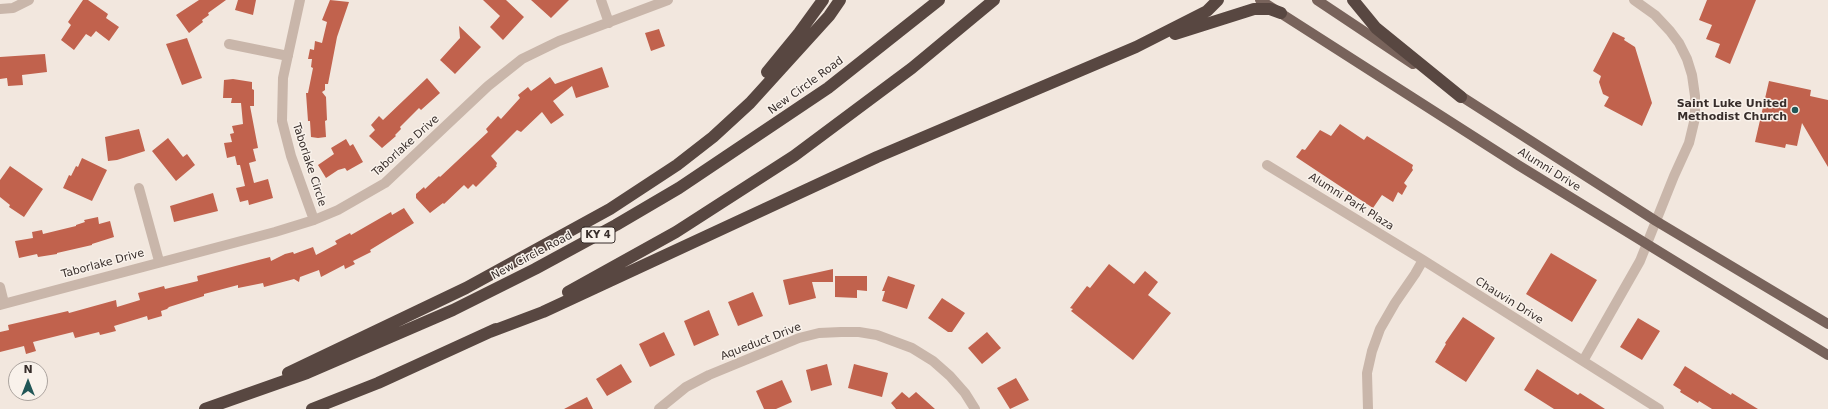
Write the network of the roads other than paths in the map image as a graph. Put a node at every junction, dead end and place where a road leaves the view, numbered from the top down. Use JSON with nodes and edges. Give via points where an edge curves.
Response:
{"nodes":[{"id":1,"x":29,"y":0,"type":"edge"},
{"id":2,"x":300,"y":0,"type":"edge"},
{"id":3,"x":601,"y":0,"type":"edge"},
{"id":4,"x":668,"y":0,"type":"edge"},
{"id":5,"x":823,"y":0,"type":"edge"},
{"id":6,"x":840,"y":0,"type":"edge"},
{"id":7,"x":938,"y":0,"type":"edge"},
{"id":8,"x":994,"y":0,"type":"edge"},
{"id":9,"x":1218,"y":0,"type":"edge"},
{"id":10,"x":1260,"y":0,"type":"edge"},
{"id":11,"x":1317,"y":0,"type":"edge"},
{"id":12,"x":1353,"y":0,"type":"edge"},
{"id":13,"x":1634,"y":0,"type":"edge"},
{"id":14,"x":0,"y":9,"type":"edge"},
{"id":15,"x":1281,"y":13,"type":"junction"},
{"id":16,"x":609,"y":23,"type":"junction"},
{"id":17,"x":229,"y":44,"type":"dead end"},
{"id":18,"x":1136,"y":47,"type":"junction"},
{"id":19,"x":288,"y":56,"type":"junction"},
{"id":20,"x":1461,"y":97,"type":"junction"},
{"id":21,"x":698,"y":149,"type":"junction"},
{"id":22,"x":1267,"y":164,"type":"dead end"},
{"id":23,"x":139,"y":188,"type":"dead end"},
{"id":24,"x":314,"y":220,"type":"junction"},
{"id":25,"x":1656,"y":221,"type":"junction"},
{"id":26,"x":1647,"y":244,"type":"junction"},
{"id":27,"x":1423,"y":260,"type":"junction"},
{"id":28,"x":159,"y":261,"type":"junction"},
{"id":29,"x":0,"y":287,"type":"edge"},
{"id":30,"x":2,"y":304,"type":"edge"},
{"id":31,"x":1828,"y":324,"type":"edge"},
{"id":32,"x":490,"y":332,"type":"junction"},
{"id":33,"x":1828,"y":355,"type":"edge"},
{"id":34,"x":1583,"y":361,"type":"junction"},
{"id":35,"x":219,"y":404,"type":"junction"},
{"id":36,"x":205,"y":409,"type":"edge"},
{"id":37,"x":312,"y":409,"type":"edge"},
{"id":38,"x":659,"y":409,"type":"edge"},
{"id":39,"x":975,"y":409,"type":"edge"},
{"id":40,"x":1368,"y":409,"type":"edge"},
{"id":41,"x":1659,"y":409,"type":"edge"}],
"edges":[{"from":1,"to":14,"type":"street","via":[[13,8]]},
{"from":2,"to":19,"type":"street","name":"Taborlake Circle"},
{"from":3,"to":16,"type":"street"},
{"from":4,"to":16,"type":"street","name":"Taborlake Drive"},
{"from":5,"to":21,"type":"highway","via":[[777,61]]},
{"from":6,"to":21,"type":"highway","via":[[829,16],[750,103]]},
{"from":7,"to":35,"type":"highway","name":"New Circle Road","number":"KY 4","via":[[828,88],[679,188],[616,225],[453,310],[327,365]]},
{"from":8,"to":32,"type":"highway","via":[[912,68],[794,156],[635,256]]},
{"from":9,"to":18,"type":"highway","via":[[1207,11]]},
{"from":10,"to":15,"type":"main road","name":"Alumni Drive"},
{"from":11,"to":20,"type":"main road","name":"Alumni Drive"},
{"from":12,"to":20,"type":"highway","via":[[1376,28]]},
{"from":13,"to":25,"type":"street","via":[[1655,15],[1679,43],[1692,75],[1695,96],[1695,118],[1689,143]]},
{"from":15,"to":18,"type":"highway","via":[[1263,8],[1244,11]]},
{"from":15,"to":26,"type":"main road","name":"Alumni Drive","via":[[1518,165]]},
{"from":16,"to":24,"type":"street","name":"Taborlake Drive","via":[[559,41],[522,59],[488,86],[385,183],[338,210]]},
{"from":17,"to":19,"type":"street"},
{"from":18,"to":32,"type":"highway","via":[[877,157],[543,312]]},
{"from":19,"to":24,"type":"street","name":"Taborlake Circle","via":[[283,78],[282,121],[291,156]]},
{"from":20,"to":25,"type":"main road","name":"Alumni Drive"},
{"from":21,"to":35,"type":"highway","via":[[610,209],[466,288]]},
{"from":22,"to":27,"type":"street","name":"Alumni Park Plaza"},
{"from":23,"to":28,"type":"street"},
{"from":24,"to":28,"type":"street","name":"Taborlake Drive"},
{"from":25,"to":26,"type":"street"},
{"from":25,"to":31,"type":"main road","name":"Alumni Drive"},
{"from":26,"to":33,"type":"main road","name":"Alumni Drive"},
{"from":26,"to":34,"type":"street","via":[[1640,261]]},
{"from":27,"to":34,"type":"street","name":"Chauvin Drive"},
{"from":27,"to":40,"type":"street","via":[[1380,329],[1367,373]]},
{"from":28,"to":30,"type":"street","name":"Taborlake Drive"},
{"from":29,"to":30,"type":"street"},
{"from":32,"to":37,"type":"highway","via":[[378,383]]},
{"from":34,"to":41,"type":"street","name":"Chauvin Drive"},
{"from":35,"to":36,"type":"highway","name":"New Circle Road","number":"KY 4"},
{"from":38,"to":39,"type":"street","name":"Aqueduct Drive","via":[[686,387],[708,375],[799,338],[819,333],[859,332],[877,335],[912,348],[933,361],[965,393]]}]}
